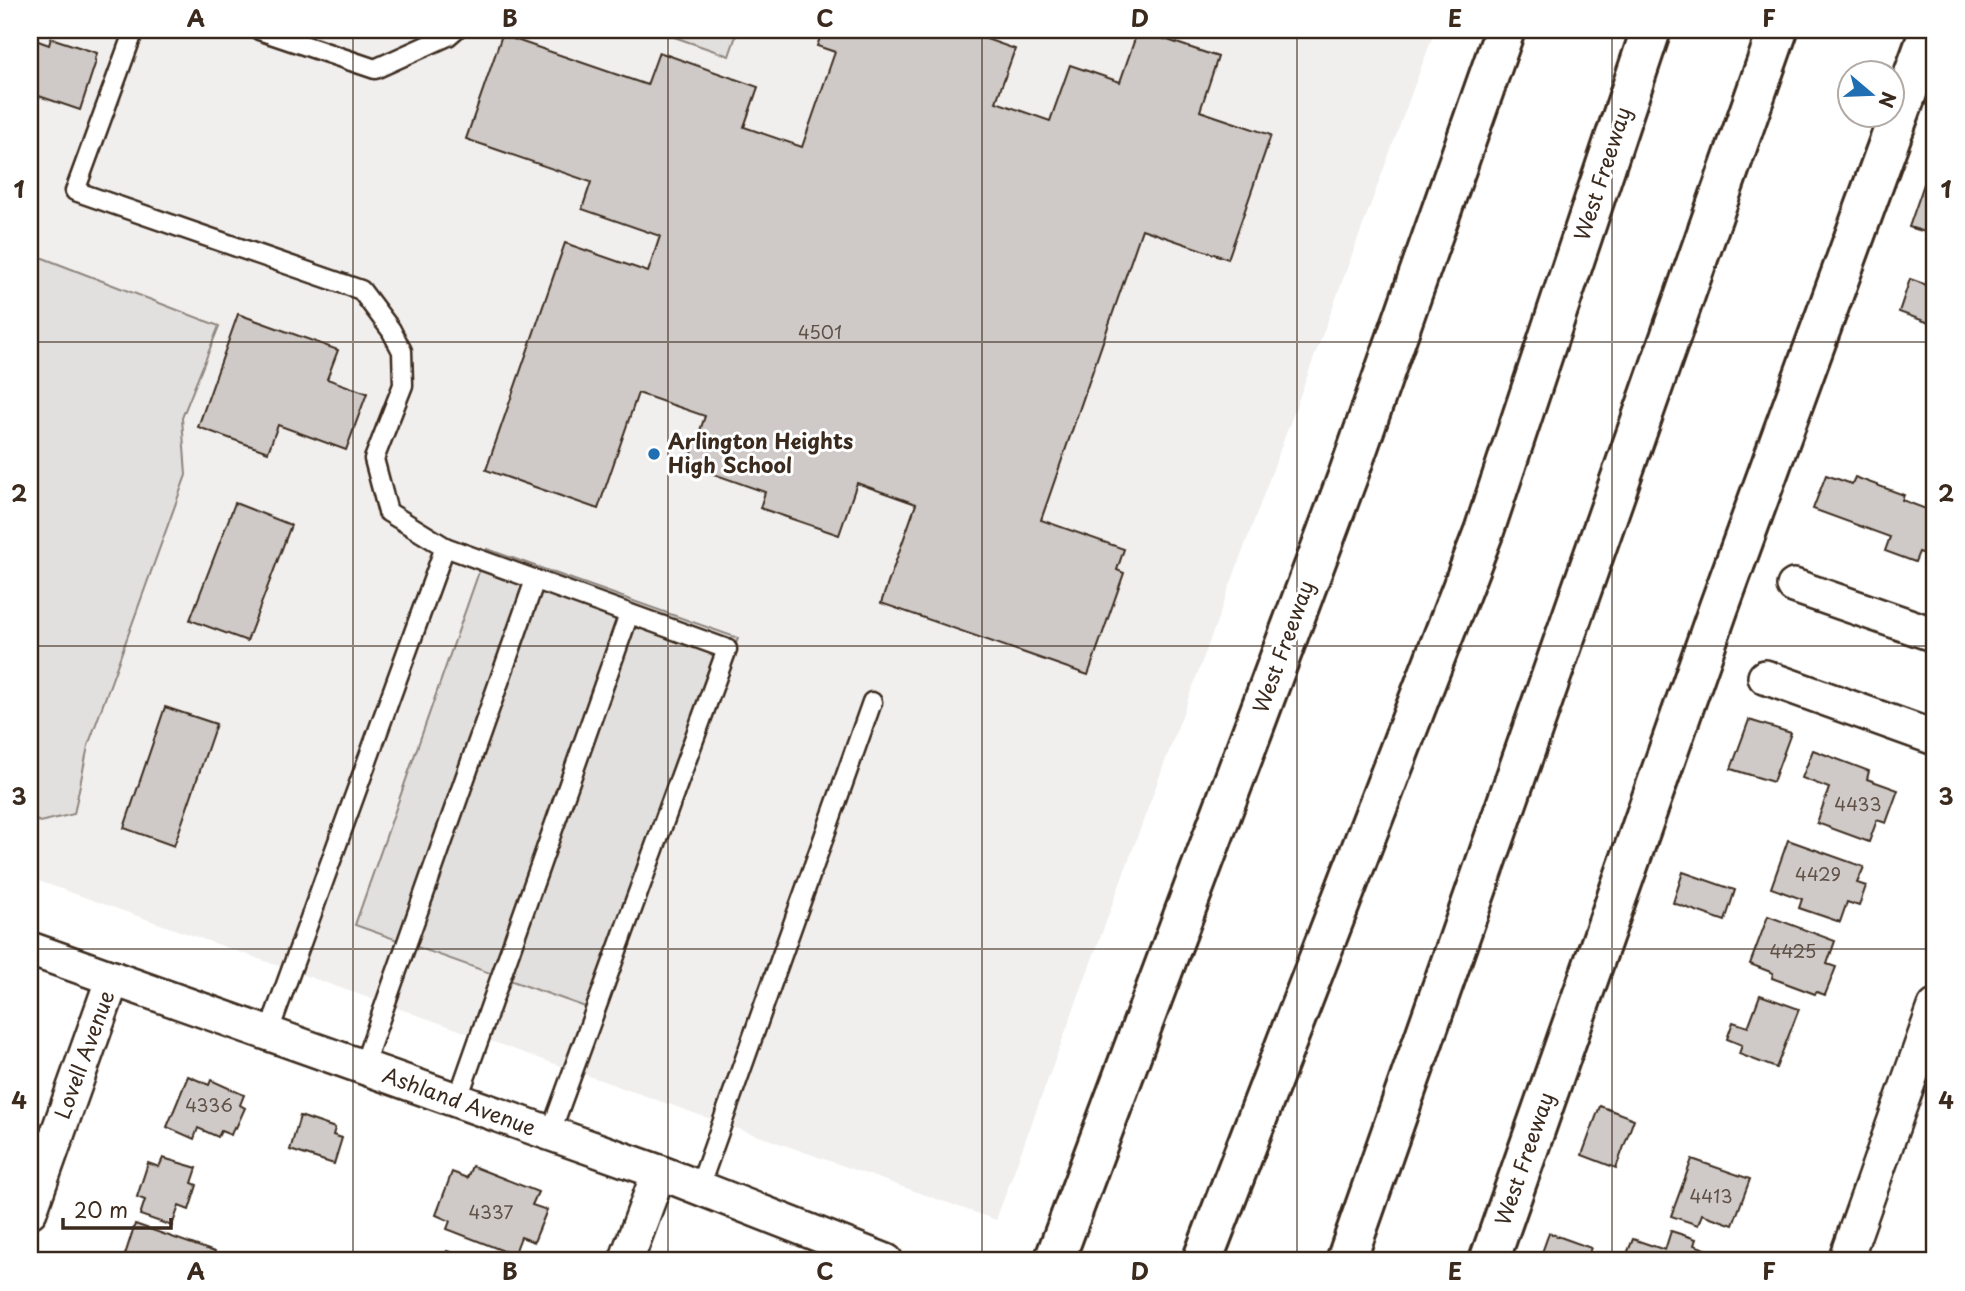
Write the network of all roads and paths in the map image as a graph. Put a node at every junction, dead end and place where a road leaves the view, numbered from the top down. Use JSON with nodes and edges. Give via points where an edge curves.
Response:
{"nodes":[{"id":1,"x":134,"y":30,"type":"edge"},
{"id":2,"x":258,"y":30,"type":"edge"},
{"id":3,"x":455,"y":30,"type":"edge"},
{"id":4,"x":1504,"y":30,"type":"edge"},
{"id":5,"x":1651,"y":30,"type":"edge"},
{"id":6,"x":1778,"y":30,"type":"edge"},
{"id":7,"x":1930,"y":30,"type":"edge"},
{"id":8,"x":444,"y":547,"type":"junction"},
{"id":9,"x":536,"y":580,"type":"junction"},
{"id":10,"x":1794,"y":586,"type":"dead end"},
{"id":11,"x":629,"y":614,"type":"junction"},
{"id":12,"x":1935,"y":635,"type":"edge"},
{"id":13,"x":1765,"y":677,"type":"dead end"},
{"id":14,"x":872,"y":702,"type":"dead end"},
{"id":15,"x":1935,"y":738,"type":"edge"},
{"id":16,"x":30,"y":949,"type":"edge"},
{"id":17,"x":113,"y":978,"type":"junction"},
{"id":18,"x":1935,"y":1007,"type":"edge"},
{"id":19,"x":268,"y":1034,"type":"junction"},
{"id":20,"x":363,"y":1067,"type":"junction"},
{"id":21,"x":457,"y":1101,"type":"junction"},
{"id":22,"x":551,"y":1134,"type":"junction"},
{"id":23,"x":659,"y":1172,"type":"junction"},
{"id":24,"x":699,"y":1188,"type":"junction"},
{"id":25,"x":30,"y":1211,"type":"edge"},
{"id":26,"x":626,"y":1261,"type":"edge"},
{"id":27,"x":886,"y":1261,"type":"edge"},
{"id":28,"x":1054,"y":1261,"type":"edge"},
{"id":29,"x":1202,"y":1261,"type":"edge"},
{"id":30,"x":1346,"y":1261,"type":"edge"},
{"id":31,"x":1489,"y":1261,"type":"edge"},
{"id":32,"x":1845,"y":1261,"type":"edge"}],
"edges":[{"from":1,"to":8,"type":"lane","via":[[75,191],[361,290],[402,351],[403,384],[374,459],[388,512]]},
{"from":2,"to":3,"type":"lane","via":[[375,69]]},
{"from":4,"to":28,"type":"main road","name":"West Freeway","via":[[1344,486]]},
{"from":5,"to":29,"type":"main road","name":"West Freeway","via":[[1484,531]]},
{"from":6,"to":30,"type":"main road"},
{"from":7,"to":31,"type":"main road","name":"West Freeway","via":[[1719,607]]},
{"from":8,"to":9,"type":"lane"},
{"from":8,"to":19,"type":"lane"},
{"from":9,"to":11,"type":"lane"},
{"from":9,"to":20,"type":"lane"},
{"from":10,"to":12,"type":"street"},
{"from":11,"to":21,"type":"lane"},
{"from":11,"to":22,"type":"lane","via":[[727,649]]},
{"from":13,"to":15,"type":"street"},
{"from":14,"to":24,"type":"lane"},
{"from":16,"to":17,"type":"street","name":"Ashland Avenue"},
{"from":17,"to":19,"type":"street","name":"Ashland Avenue"},
{"from":17,"to":25,"type":"street","name":"Lovell Avenue"},
{"from":18,"to":32,"type":"street"},
{"from":19,"to":20,"type":"street","name":"Ashland Avenue"},
{"from":20,"to":21,"type":"street","name":"Ashland Avenue"},
{"from":21,"to":22,"type":"street","name":"Ashland Avenue"},
{"from":22,"to":23,"type":"street","name":"Ashland Avenue"},
{"from":23,"to":24,"type":"street","name":"Ashland Avenue"},
{"from":23,"to":26,"type":"street"},
{"from":24,"to":27,"type":"street","name":"Ashland Avenue"}]}
